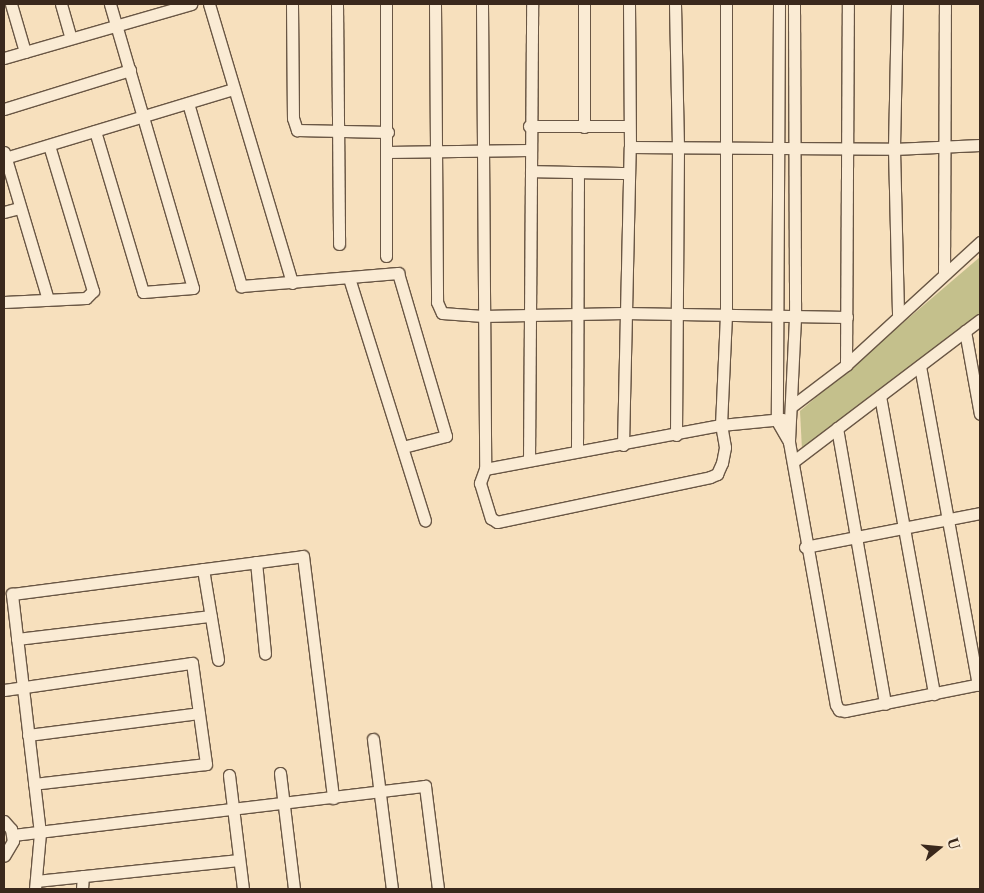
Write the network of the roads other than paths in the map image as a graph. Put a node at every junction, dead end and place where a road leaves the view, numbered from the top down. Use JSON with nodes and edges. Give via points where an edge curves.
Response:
{"nodes":[{"id":1,"x":11,"y":4,"type":"edge"},
{"id":2,"x":61,"y":4,"type":"edge"},
{"id":3,"x":110,"y":4,"type":"edge"},
{"id":4,"x":191,"y":4,"type":"edge"},
{"id":5,"x":209,"y":4,"type":"edge"},
{"id":6,"x":292,"y":4,"type":"edge"},
{"id":7,"x":337,"y":4,"type":"edge"},
{"id":8,"x":386,"y":4,"type":"edge"},
{"id":9,"x":435,"y":4,"type":"edge"},
{"id":10,"x":482,"y":4,"type":"edge"},
{"id":11,"x":532,"y":4,"type":"edge"},
{"id":12,"x":584,"y":4,"type":"edge"},
{"id":13,"x":629,"y":4,"type":"edge"},
{"id":14,"x":675,"y":4,"type":"edge"},
{"id":15,"x":726,"y":4,"type":"edge"},
{"id":16,"x":779,"y":4,"type":"edge"},
{"id":17,"x":794,"y":4,"type":"edge"},
{"id":18,"x":848,"y":4,"type":"edge"},
{"id":19,"x":897,"y":4,"type":"edge"},
{"id":20,"x":945,"y":4,"type":"edge"},
{"id":21,"x":162,"y":7,"type":"edge"},
{"id":22,"x":117,"y":25,"type":"junction"},
{"id":23,"x":71,"y":38,"type":"junction"},
{"id":24,"x":25,"y":52,"type":"junction"},
{"id":25,"x":4,"y":58,"type":"edge"},
{"id":26,"x":130,"y":70,"type":"junction"},
{"id":27,"x":234,"y":89,"type":"junction"},
{"id":28,"x":188,"y":103,"type":"junction"},
{"id":29,"x":4,"y":109,"type":"edge"},
{"id":30,"x":144,"y":116,"type":"junction"},
{"id":31,"x":529,"y":126,"type":"junction"},
{"id":32,"x":628,"y":126,"type":"junction"},
{"id":33,"x":584,"y":127,"type":"junction"},
{"id":34,"x":95,"y":131,"type":"junction"},
{"id":35,"x":338,"y":131,"type":"junction"},
{"id":36,"x":388,"y":132,"type":"junction"},
{"id":37,"x":49,"y":145,"type":"junction"},
{"id":38,"x":980,"y":145,"type":"edge"},
{"id":39,"x":726,"y":146,"type":"junction"},
{"id":40,"x":630,"y":147,"type":"junction"},
{"id":41,"x":678,"y":147,"type":"junction"},
{"id":42,"x":781,"y":147,"type":"junction"},
{"id":43,"x":795,"y":148,"type":"junction"},
{"id":44,"x":846,"y":148,"type":"junction"},
{"id":45,"x":945,"y":148,"type":"junction"},
{"id":46,"x":894,"y":149,"type":"junction"},
{"id":47,"x":482,"y":150,"type":"junction"},
{"id":48,"x":529,"y":150,"type":"junction"},
{"id":49,"x":434,"y":151,"type":"junction"},
{"id":50,"x":387,"y":152,"type":"junction"},
{"id":51,"x":4,"y":155,"type":"edge"},
{"id":52,"x":531,"y":171,"type":"junction"},
{"id":53,"x":628,"y":173,"type":"junction"},
{"id":54,"x":578,"y":174,"type":"junction"},
{"id":55,"x":19,"y":208,"type":"junction"},
{"id":56,"x":4,"y":212,"type":"edge"},
{"id":57,"x":980,"y":242,"type":"edge"},
{"id":58,"x":339,"y":244,"type":"dead end"},
{"id":59,"x":386,"y":256,"type":"dead end"},
{"id":60,"x":944,"y":274,"type":"junction"},
{"id":61,"x":349,"y":278,"type":"junction"},
{"id":62,"x":292,"y":283,"type":"junction"},
{"id":63,"x":48,"y":300,"type":"junction"},
{"id":64,"x":4,"y":302,"type":"edge"},
{"id":65,"x":624,"y":314,"type":"junction"},
{"id":66,"x":530,"y":315,"type":"junction"},
{"id":67,"x":578,"y":315,"type":"junction"},
{"id":68,"x":677,"y":315,"type":"junction"},
{"id":69,"x":898,"y":315,"type":"junction"},
{"id":70,"x":483,"y":316,"type":"junction"},
{"id":71,"x":726,"y":316,"type":"junction"},
{"id":72,"x":780,"y":317,"type":"junction"},
{"id":73,"x":795,"y":318,"type":"junction"},
{"id":74,"x":848,"y":318,"type":"junction"},
{"id":75,"x":980,"y":320,"type":"edge"},
{"id":76,"x":965,"y":331,"type":"junction"},
{"id":77,"x":846,"y":365,"type":"junction"},
{"id":78,"x":920,"y":366,"type":"junction"},
{"id":79,"x":779,"y":388,"type":"junction"},
{"id":80,"x":794,"y":388,"type":"junction"},
{"id":81,"x":880,"y":396,"type":"junction"},
{"id":82,"x":791,"y":412,"type":"junction"},
{"id":83,"x":980,"y":414,"type":"edge"},
{"id":84,"x":777,"y":420,"type":"junction"},
{"id":85,"x":722,"y":425,"type":"junction"},
{"id":86,"x":837,"y":428,"type":"junction"},
{"id":87,"x":676,"y":435,"type":"junction"},
{"id":88,"x":788,"y":442,"type":"junction"},
{"id":89,"x":624,"y":445,"type":"junction"},
{"id":90,"x":403,"y":447,"type":"junction"},
{"id":91,"x":576,"y":451,"type":"junction"},
{"id":92,"x":529,"y":460,"type":"junction"},
{"id":93,"x":794,"y":461,"type":"junction"},
{"id":94,"x":484,"y":469,"type":"junction"},
{"id":95,"x":980,"y":513,"type":"edge"},
{"id":96,"x":948,"y":519,"type":"junction"},
{"id":97,"x":426,"y":520,"type":"dead end"},
{"id":98,"x":904,"y":528,"type":"junction"},
{"id":99,"x":856,"y":537,"type":"junction"},
{"id":100,"x":805,"y":547,"type":"junction"},
{"id":101,"x":256,"y":562,"type":"junction"},
{"id":102,"x":203,"y":569,"type":"junction"},
{"id":103,"x":212,"y":616,"type":"junction"},
{"id":104,"x":17,"y":639,"type":"junction"},
{"id":105,"x":266,"y":654,"type":"dead end"},
{"id":106,"x":218,"y":660,"type":"dead end"},
{"id":107,"x":979,"y":684,"type":"edge"},
{"id":108,"x":23,"y":687,"type":"junction"},
{"id":109,"x":4,"y":690,"type":"edge"},
{"id":110,"x":934,"y":694,"type":"junction"},
{"id":111,"x":885,"y":704,"type":"junction"},
{"id":112,"x":199,"y":713,"type":"junction"},
{"id":113,"x":28,"y":734,"type":"junction"},
{"id":114,"x":373,"y":739,"type":"dead end"},
{"id":115,"x":280,"y":773,"type":"dead end"},
{"id":116,"x":229,"y":775,"type":"dead end"},
{"id":117,"x":34,"y":784,"type":"junction"},
{"id":118,"x":380,"y":792,"type":"junction"},
{"id":119,"x":333,"y":798,"type":"junction"},
{"id":120,"x":284,"y":804,"type":"junction"},
{"id":121,"x":234,"y":810,"type":"junction"},
{"id":122,"x":4,"y":821,"type":"edge"},
{"id":123,"x":40,"y":833,"type":"junction"},
{"id":124,"x":13,"y":835,"type":"junction"},
{"id":125,"x":4,"y":856,"type":"edge"},
{"id":126,"x":239,"y":860,"type":"junction"},
{"id":127,"x":83,"y":876,"type":"junction"},
{"id":128,"x":35,"y":885,"type":"edge"},
{"id":129,"x":82,"y":889,"type":"edge"},
{"id":130,"x":243,"y":889,"type":"edge"},
{"id":131,"x":294,"y":889,"type":"edge"},
{"id":132,"x":392,"y":889,"type":"edge"},
{"id":133,"x":438,"y":889,"type":"edge"}],
"edges":[{"from":1,"to":24,"type":"street"},
{"from":2,"to":23,"type":"street"},
{"from":3,"to":22,"type":"street"},
{"from":4,"to":21,"type":"street"},
{"from":5,"to":27,"type":"street"},
{"from":6,"to":35,"type":"street","via":[[294,125],[304,132]]},
{"from":7,"to":35,"type":"street"},
{"from":8,"to":36,"type":"street"},
{"from":9,"to":49,"type":"street"},
{"from":10,"to":47,"type":"street"},
{"from":11,"to":31,"type":"street"},
{"from":12,"to":33,"type":"street"},
{"from":13,"to":32,"type":"street"},
{"from":14,"to":41,"type":"street"},
{"from":15,"to":39,"type":"street"},
{"from":16,"to":42,"type":"street"},
{"from":17,"to":43,"type":"street"},
{"from":18,"to":44,"type":"street"},
{"from":19,"to":46,"type":"street"},
{"from":20,"to":45,"type":"street"},
{"from":21,"to":22,"type":"street"},
{"from":22,"to":23,"type":"street"},
{"from":22,"to":26,"type":"street"},
{"from":23,"to":24,"type":"street"},
{"from":24,"to":25,"type":"street"},
{"from":26,"to":29,"type":"street"},
{"from":26,"to":30,"type":"street"},
{"from":27,"to":28,"type":"street"},
{"from":27,"to":62,"type":"street"},
{"from":28,"to":30,"type":"street"},
{"from":28,"to":62,"type":"street","via":[[241,286]]},
{"from":30,"to":34,"type":"street"},
{"from":30,"to":34,"type":"street","via":[[193,288],[143,292]]},
{"from":31,"to":33,"type":"street"},
{"from":31,"to":48,"type":"street"},
{"from":32,"to":33,"type":"street"},
{"from":32,"to":40,"type":"street"},
{"from":34,"to":37,"type":"street"},
{"from":35,"to":36,"type":"street"},
{"from":35,"to":58,"type":"street"},
{"from":36,"to":50,"type":"street"},
{"from":37,"to":51,"type":"street"},
{"from":37,"to":63,"type":"street","via":[[93,291],[86,298]]},
{"from":38,"to":45,"type":"street"},
{"from":39,"to":41,"type":"street"},
{"from":39,"to":42,"type":"street"},
{"from":39,"to":71,"type":"street"},
{"from":40,"to":41,"type":"street"},
{"from":40,"to":53,"type":"street"},
{"from":41,"to":68,"type":"street"},
{"from":42,"to":43,"type":"street"},
{"from":42,"to":72,"type":"street"},
{"from":43,"to":44,"type":"street"},
{"from":43,"to":73,"type":"street"},
{"from":44,"to":46,"type":"street"},
{"from":44,"to":74,"type":"street"},
{"from":45,"to":46,"type":"street"},
{"from":45,"to":60,"type":"street"},
{"from":46,"to":69,"type":"street"},
{"from":47,"to":48,"type":"street"},
{"from":47,"to":49,"type":"street"},
{"from":47,"to":70,"type":"street"},
{"from":48,"to":52,"type":"street"},
{"from":49,"to":50,"type":"street"},
{"from":49,"to":70,"type":"street","via":[[438,308],[446,314]]},
{"from":50,"to":59,"type":"street"},
{"from":51,"to":55,"type":"street"},
{"from":52,"to":54,"type":"street"},
{"from":52,"to":66,"type":"street"},
{"from":53,"to":54,"type":"street"},
{"from":53,"to":65,"type":"street"},
{"from":54,"to":67,"type":"street"},
{"from":55,"to":56,"type":"street"},
{"from":55,"to":63,"type":"street"},
{"from":57,"to":60,"type":"street"},
{"from":60,"to":69,"type":"street"},
{"from":61,"to":62,"type":"street"},
{"from":61,"to":90,"type":"street"},
{"from":61,"to":90,"type":"street","via":[[398,273],[446,436]]},
{"from":63,"to":64,"type":"street"},
{"from":65,"to":67,"type":"street"},
{"from":65,"to":68,"type":"street"},
{"from":65,"to":89,"type":"street"},
{"from":66,"to":67,"type":"street"},
{"from":66,"to":70,"type":"street"},
{"from":66,"to":92,"type":"street"},
{"from":67,"to":91,"type":"street"},
{"from":68,"to":71,"type":"street"},
{"from":68,"to":87,"type":"street"},
{"from":69,"to":77,"type":"street"},
{"from":70,"to":94,"type":"street"},
{"from":71,"to":72,"type":"street"},
{"from":71,"to":85,"type":"street"},
{"from":72,"to":73,"type":"street"},
{"from":72,"to":79,"type":"street"},
{"from":73,"to":74,"type":"street"},
{"from":73,"to":80,"type":"street"},
{"from":74,"to":77,"type":"street"},
{"from":75,"to":76,"type":"street"},
{"from":76,"to":78,"type":"street"},
{"from":76,"to":83,"type":"street"},
{"from":77,"to":82,"type":"street"},
{"from":78,"to":81,"type":"street"},
{"from":78,"to":96,"type":"street"},
{"from":79,"to":80,"type":"street"},
{"from":79,"to":84,"type":"street"},
{"from":80,"to":82,"type":"street"},
{"from":81,"to":86,"type":"street"},
{"from":81,"to":98,"type":"street"},
{"from":82,"to":84,"type":"street"},
{"from":82,"to":88,"type":"street"},
{"from":84,"to":85,"type":"street"},
{"from":84,"to":88,"type":"street"},
{"from":85,"to":87,"type":"street"},
{"from":85,"to":94,"type":"street","via":[[725,447],[715,475],[504,521],[491,518],[480,482]]},
{"from":86,"to":93,"type":"street"},
{"from":86,"to":99,"type":"street"},
{"from":87,"to":89,"type":"street"},
{"from":88,"to":93,"type":"street"},
{"from":89,"to":91,"type":"street"},
{"from":90,"to":97,"type":"street"},
{"from":91,"to":92,"type":"street"},
{"from":92,"to":94,"type":"street"},
{"from":93,"to":100,"type":"street"},
{"from":95,"to":96,"type":"street"},
{"from":96,"to":98,"type":"street"},
{"from":96,"to":107,"type":"street"},
{"from":98,"to":99,"type":"street"},
{"from":98,"to":110,"type":"street"},
{"from":99,"to":100,"type":"street"},
{"from":99,"to":111,"type":"street"},
{"from":100,"to":111,"type":"street","via":[[837,708],[845,711]]},
{"from":101,"to":102,"type":"street"},
{"from":101,"to":105,"type":"street"},
{"from":101,"to":119,"type":"street","via":[[303,556]]},
{"from":102,"to":103,"type":"street"},
{"from":102,"to":104,"type":"street","via":[[12,594]]},
{"from":103,"to":104,"type":"street"},
{"from":103,"to":106,"type":"street"},
{"from":104,"to":108,"type":"street"},
{"from":107,"to":110,"type":"street"},
{"from":108,"to":109,"type":"street"},
{"from":108,"to":112,"type":"street","via":[[192,663]]},
{"from":108,"to":113,"type":"street"},
{"from":110,"to":111,"type":"street"},
{"from":112,"to":113,"type":"street"},
{"from":112,"to":117,"type":"street","via":[[206,764]]},
{"from":113,"to":117,"type":"street"},
{"from":114,"to":118,"type":"street"},
{"from":115,"to":120,"type":"street"},
{"from":116,"to":121,"type":"street"},
{"from":117,"to":123,"type":"street"},
{"from":118,"to":119,"type":"street"},
{"from":118,"to":132,"type":"street"},
{"from":118,"to":133,"type":"street","via":[[425,786]]},
{"from":119,"to":120,"type":"street"},
{"from":120,"to":121,"type":"street"},
{"from":120,"to":131,"type":"street"},
{"from":121,"to":123,"type":"street"},
{"from":121,"to":126,"type":"street"},
{"from":122,"to":124,"type":"street"},
{"from":123,"to":124,"type":"street"},
{"from":123,"to":128,"type":"street"},
{"from":124,"to":125,"type":"street","via":[[11,848]]},
{"from":126,"to":127,"type":"street"},
{"from":126,"to":130,"type":"street"},
{"from":127,"to":128,"type":"street"},
{"from":127,"to":129,"type":"street"}]}
